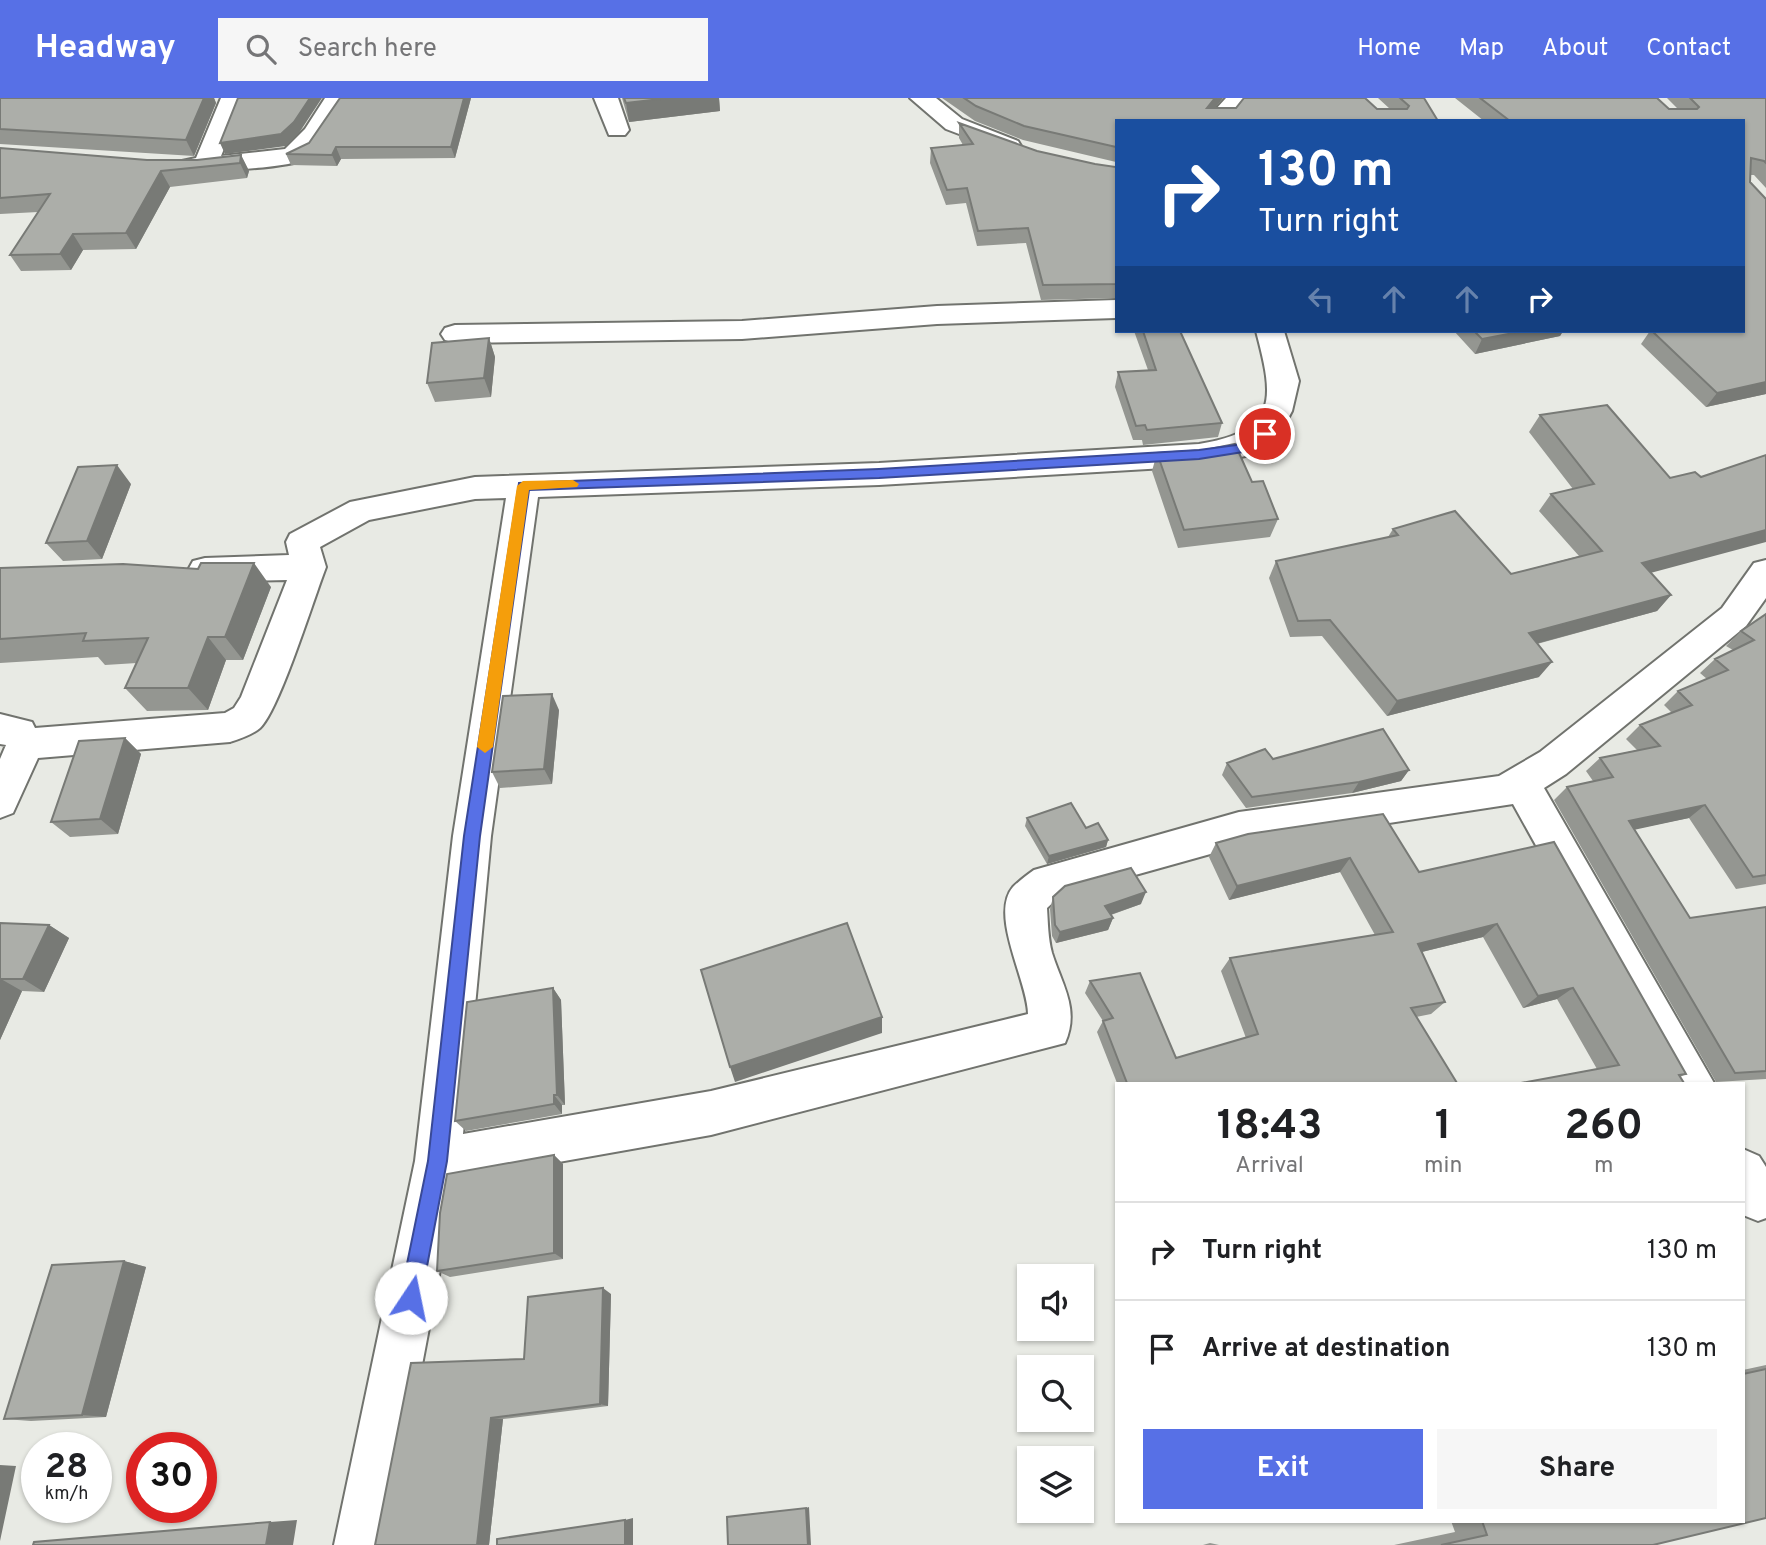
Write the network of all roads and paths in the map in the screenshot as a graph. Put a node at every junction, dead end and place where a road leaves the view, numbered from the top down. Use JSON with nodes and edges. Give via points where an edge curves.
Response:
{"nodes":[{"id":1,"x":233,"y":98,"type":"edge"},
{"id":2,"x":337,"y":98,"type":"edge"},
{"id":3,"x":607,"y":98,"type":"edge"},
{"id":4,"x":922,"y":98,"type":"edge"},
{"id":5,"x":1240,"y":98,"type":"edge"},
{"id":6,"x":1219,"y":119,"type":"edge"},
{"id":7,"x":617,"y":130,"type":"dead end"},
{"id":8,"x":1028,"y":152,"type":"edge"},
{"id":9,"x":169,"y":166,"type":"edge"},
{"id":10,"x":205,"y":166,"type":"junction"},
{"id":11,"x":1115,"y":309,"type":"edge"},
{"id":12,"x":1271,"y":333,"type":"edge"},
{"id":13,"x":456,"y":334,"type":"dead end"},
{"id":14,"x":523,"y":486,"type":"junction"},
{"id":15,"x":309,"y":567,"type":"junction"},
{"id":16,"x":175,"y":571,"type":"edge"},
{"id":17,"x":1766,"y":572,"type":"edge"},
{"id":18,"x":12,"y":736,"type":"edge"},
{"id":19,"x":1521,"y":783,"type":"junction"},
{"id":20,"x":0,"y":802,"type":"edge"},
{"id":21,"x":1691,"y":1082,"type":"edge"},
{"id":22,"x":438,"y":1161,"type":"junction"},
{"id":23,"x":362,"y":1545,"type":"edge"}],
"edges":[{"from":1,"to":10,"type":"street"},
{"from":2,"to":10,"type":"street","via":[[296,154]]},
{"from":3,"to":7,"type":"street"},
{"from":4,"to":8,"type":"street","via":[[954,124]]},
{"from":5,"to":6,"type":"street"},
{"from":9,"to":10,"type":"street"},
{"from":11,"to":13,"type":"street","via":[[937,315],[743,330]]},
{"from":12,"to":14,"type":"street","via":[[1284,381],[1277,411],[1265,434],[1239,449],[893,473]]},
{"from":14,"to":15,"type":"street","via":[[475,488],[361,510],[302,542]]},
{"from":14,"to":22,"type":"street","via":[[472,836]]},
{"from":15,"to":16,"type":"street"},
{"from":15,"to":18,"type":"street","via":[[257,703],[247,718],[230,727],[208,729]]},
{"from":17,"to":19,"type":"street","via":[[1734,617],[1553,763]]},
{"from":18,"to":20,"type":"street"},
{"from":19,"to":21,"type":"street"},
{"from":19,"to":22,"type":"street","via":[[1506,791],[1239,830],[1048,882],[1026,901],[1031,951],[1049,996],[1050,1029],[711,1113]]},
{"from":22,"to":23,"type":"street"}]}
